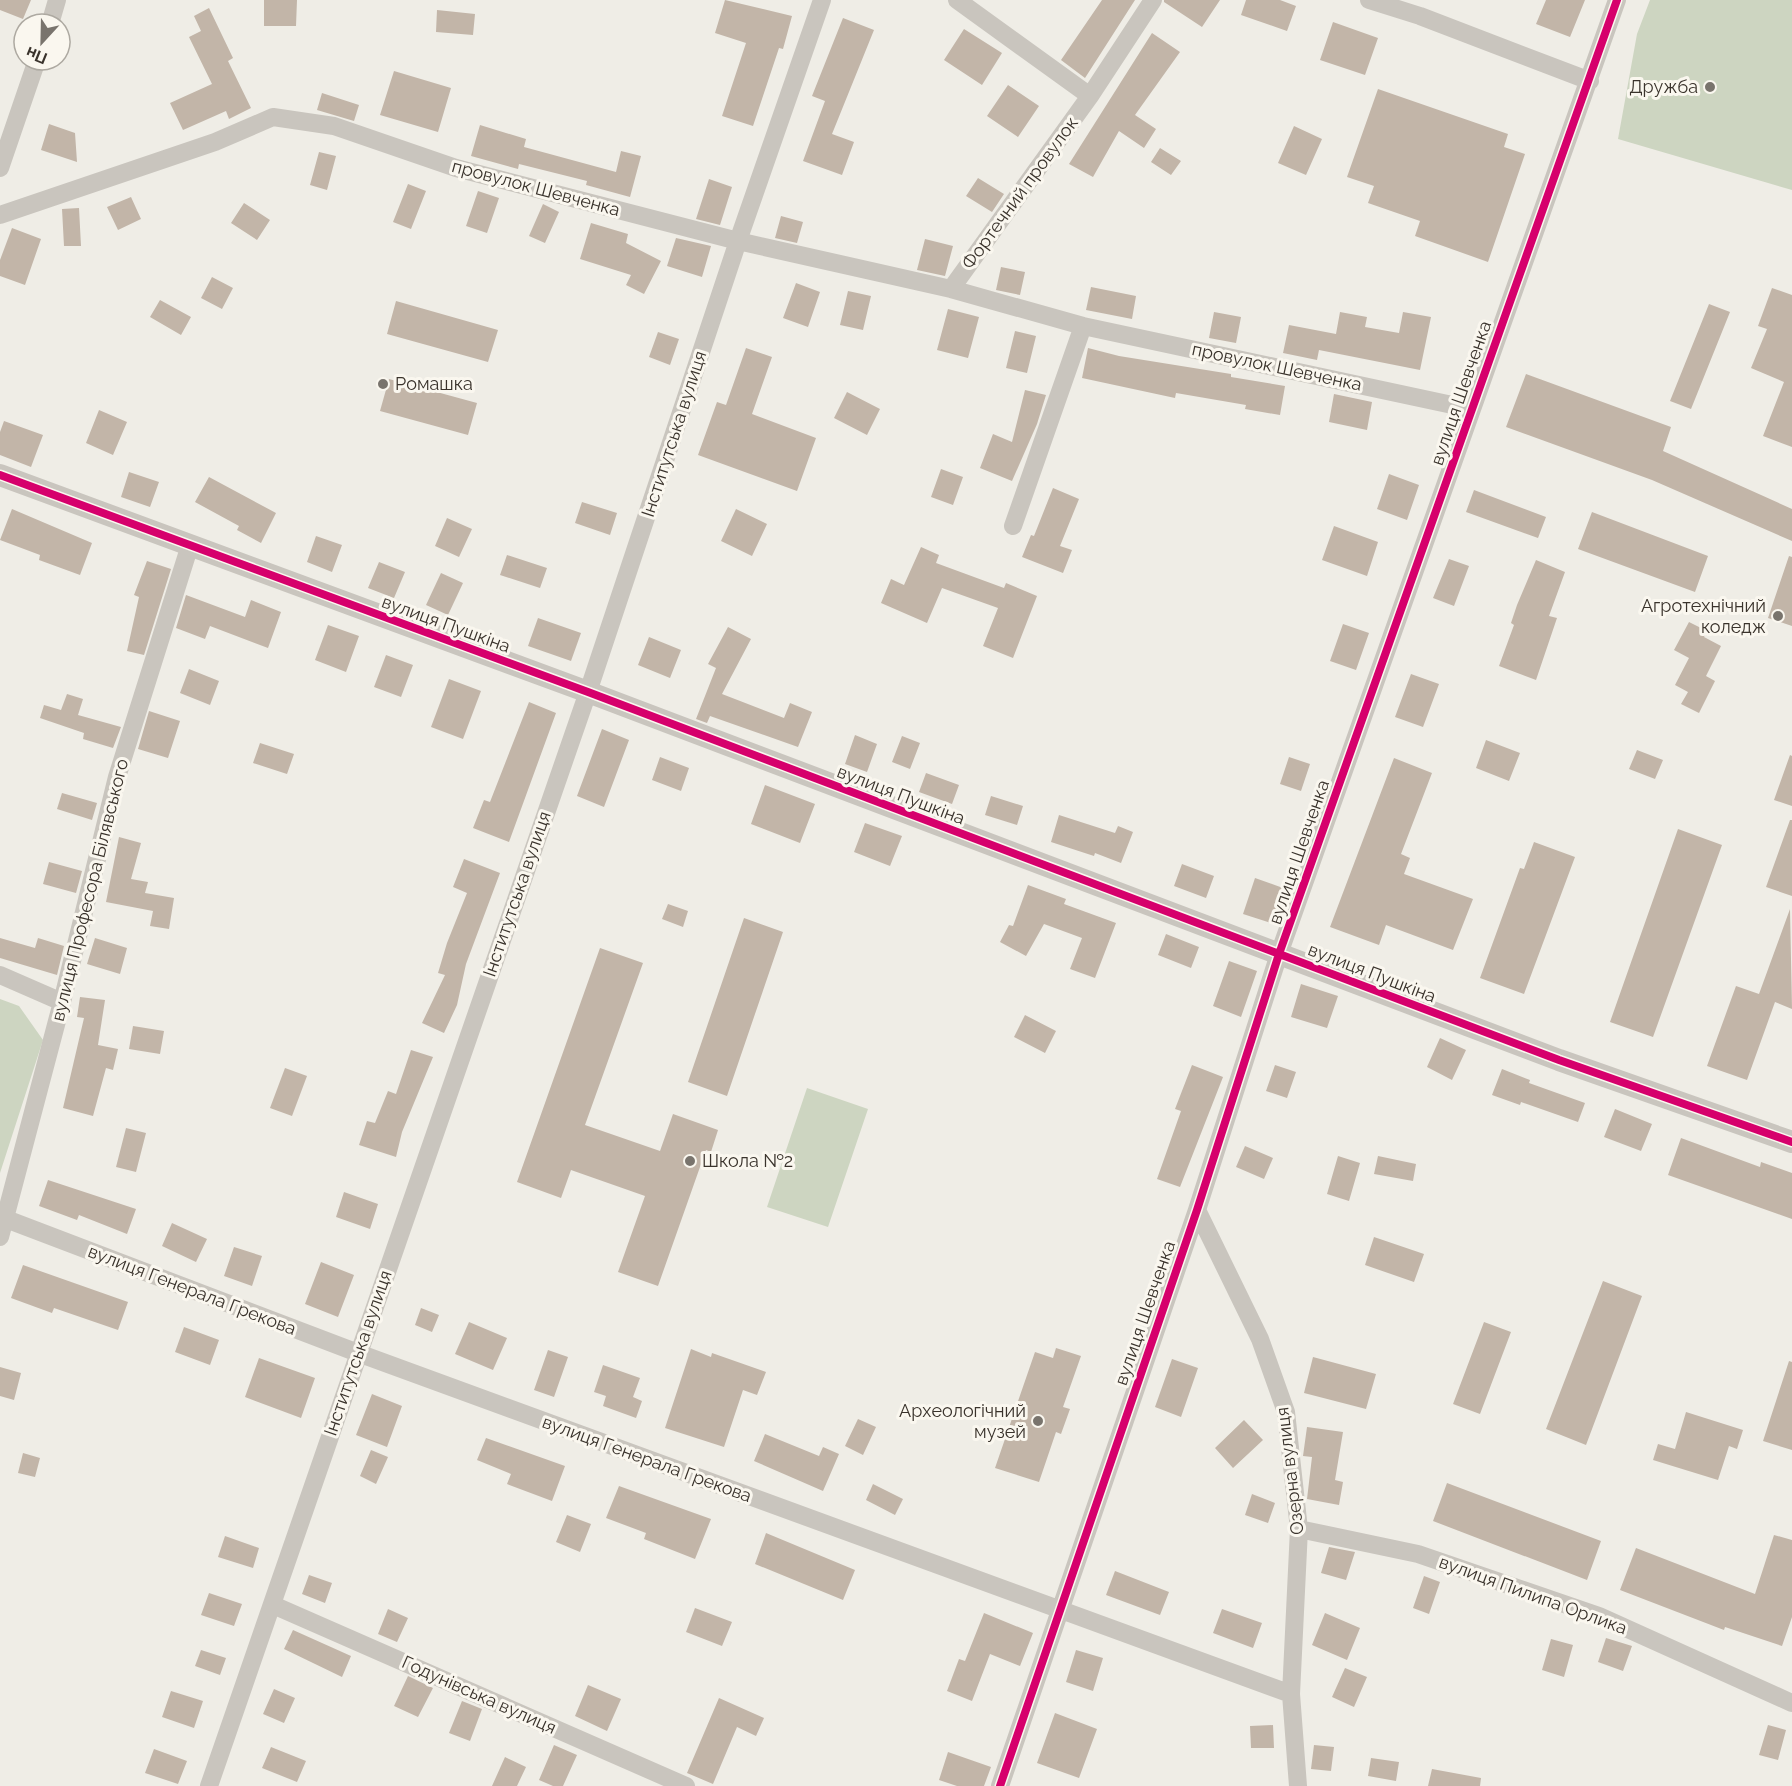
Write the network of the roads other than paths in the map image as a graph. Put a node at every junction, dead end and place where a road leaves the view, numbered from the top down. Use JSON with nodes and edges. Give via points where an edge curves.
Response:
{"nodes":[{"id":1,"x":822,"y":0,"type":"edge"},
{"id":2,"x":957,"y":0,"type":"edge"},
{"id":3,"x":1153,"y":0,"type":"edge"},
{"id":4,"x":1369,"y":0,"type":"edge"},
{"id":5,"x":1617,"y":0,"type":"edge"},
{"id":6,"x":33,"y":72,"type":"edge"},
{"id":7,"x":1590,"y":81,"type":"junction"},
{"id":8,"x":1090,"y":96,"type":"junction"},
{"id":9,"x":0,"y":168,"type":"edge"},
{"id":10,"x":0,"y":215,"type":"edge"},
{"id":11,"x":738,"y":241,"type":"junction"},
{"id":12,"x":951,"y":289,"type":"junction"},
{"id":13,"x":1083,"y":326,"type":"junction"},
{"id":14,"x":1471,"y":409,"type":"junction"},
{"id":15,"x":0,"y":475,"type":"edge"},
{"id":16,"x":1014,"y":526,"type":"dead end"},
{"id":17,"x":190,"y":545,"type":"junction"},
{"id":18,"x":588,"y":692,"type":"junction"},
{"id":19,"x":1279,"y":954,"type":"junction"},
{"id":20,"x":0,"y":975,"type":"edge"},
{"id":21,"x":62,"y":1002,"type":"junction"},
{"id":22,"x":1792,"y":1142,"type":"edge"},
{"id":23,"x":1197,"y":1210,"type":"junction"},
{"id":24,"x":6,"y":1219,"type":"junction"},
{"id":25,"x":0,"y":1237,"type":"edge"},
{"id":26,"x":358,"y":1353,"type":"junction"},
{"id":27,"x":1299,"y":1528,"type":"junction"},
{"id":28,"x":273,"y":1605,"type":"junction"},
{"id":29,"x":1060,"y":1610,"type":"junction"},
{"id":30,"x":1291,"y":1694,"type":"junction"},
{"id":31,"x":1792,"y":1703,"type":"edge"},
{"id":32,"x":209,"y":1786,"type":"edge"},
{"id":33,"x":686,"y":1786,"type":"edge"},
{"id":34,"x":1000,"y":1786,"type":"edge"},
{"id":35,"x":1298,"y":1786,"type":"edge"}],
"edges":[{"from":1,"to":11,"type":"street","name":"Інститутська вулиця"},
{"from":2,"to":8,"type":"street"},
{"from":3,"to":8,"type":"street","name":"Фортечний провулок"},
{"from":4,"to":7,"type":"street"},
{"from":5,"to":7,"type":"street","name":"вулиця Шевченка"},
{"from":6,"to":9,"type":"street"},
{"from":7,"to":14,"type":"street","name":"вулиця Шевченка"},
{"from":8,"to":12,"type":"street","name":"Фортечний провулок"},
{"from":10,"to":11,"type":"street","name":"провулок Шевченка","via":[[215,142],[273,117],[334,126],[456,168]]},
{"from":11,"to":12,"type":"street","name":"провулок Шевченка"},
{"from":11,"to":18,"type":"street","name":"Інститутська вулиця"},
{"from":12,"to":13,"type":"street","name":"провулок Шевченка"},
{"from":13,"to":14,"type":"street","name":"провулок Шевченка"},
{"from":13,"to":16,"type":"street"},
{"from":14,"to":19,"type":"street","name":"вулиця Шевченка"},
{"from":15,"to":17,"type":"street","name":"вулиця Пушкіна"},
{"from":17,"to":18,"type":"street","name":"вулиця Пушкіна"},
{"from":17,"to":21,"type":"street","name":"вулиця Професора Білявського","via":[[117,777]]},
{"from":18,"to":19,"type":"street","name":"вулиця Пушкіна"},
{"from":18,"to":26,"type":"street","name":"Інститутська вулиця"},
{"from":19,"to":22,"type":"street","name":"вулиця Пушкіна","via":[[1559,1060]]},
{"from":19,"to":23,"type":"street","name":"вулиця Шевченка"},
{"from":20,"to":21,"type":"street"},
{"from":21,"to":24,"type":"street","name":"вулиця Професора Білявського"},
{"from":23,"to":27,"type":"street","name":"Озерна вулиця","via":[[1260,1340],[1286,1412]]},
{"from":23,"to":29,"type":"street","name":"вулиця Шевченка"},
{"from":24,"to":25,"type":"street","name":"вулиця Професора Білявського"},
{"from":24,"to":26,"type":"street","name":"вулиця Генерала Грекова"},
{"from":26,"to":28,"type":"street","name":"Інститутська вулиця"},
{"from":26,"to":29,"type":"street","name":"вулиця Генерала Грекова"},
{"from":27,"to":30,"type":"street","name":"Озерна вулиця"},
{"from":27,"to":31,"type":"street","name":"вулиця Пилипа Орлика","via":[[1418,1554],[1599,1616]]},
{"from":28,"to":32,"type":"street","name":"Інститутська вулиця"},
{"from":28,"to":33,"type":"street","name":"Годунівська вулиця"},
{"from":29,"to":30,"type":"street","name":"вулиця Генерала Грекова"},
{"from":29,"to":34,"type":"street","name":"вулиця Шевченка"},
{"from":30,"to":35,"type":"street","name":"Озерна вулиця"}]}
